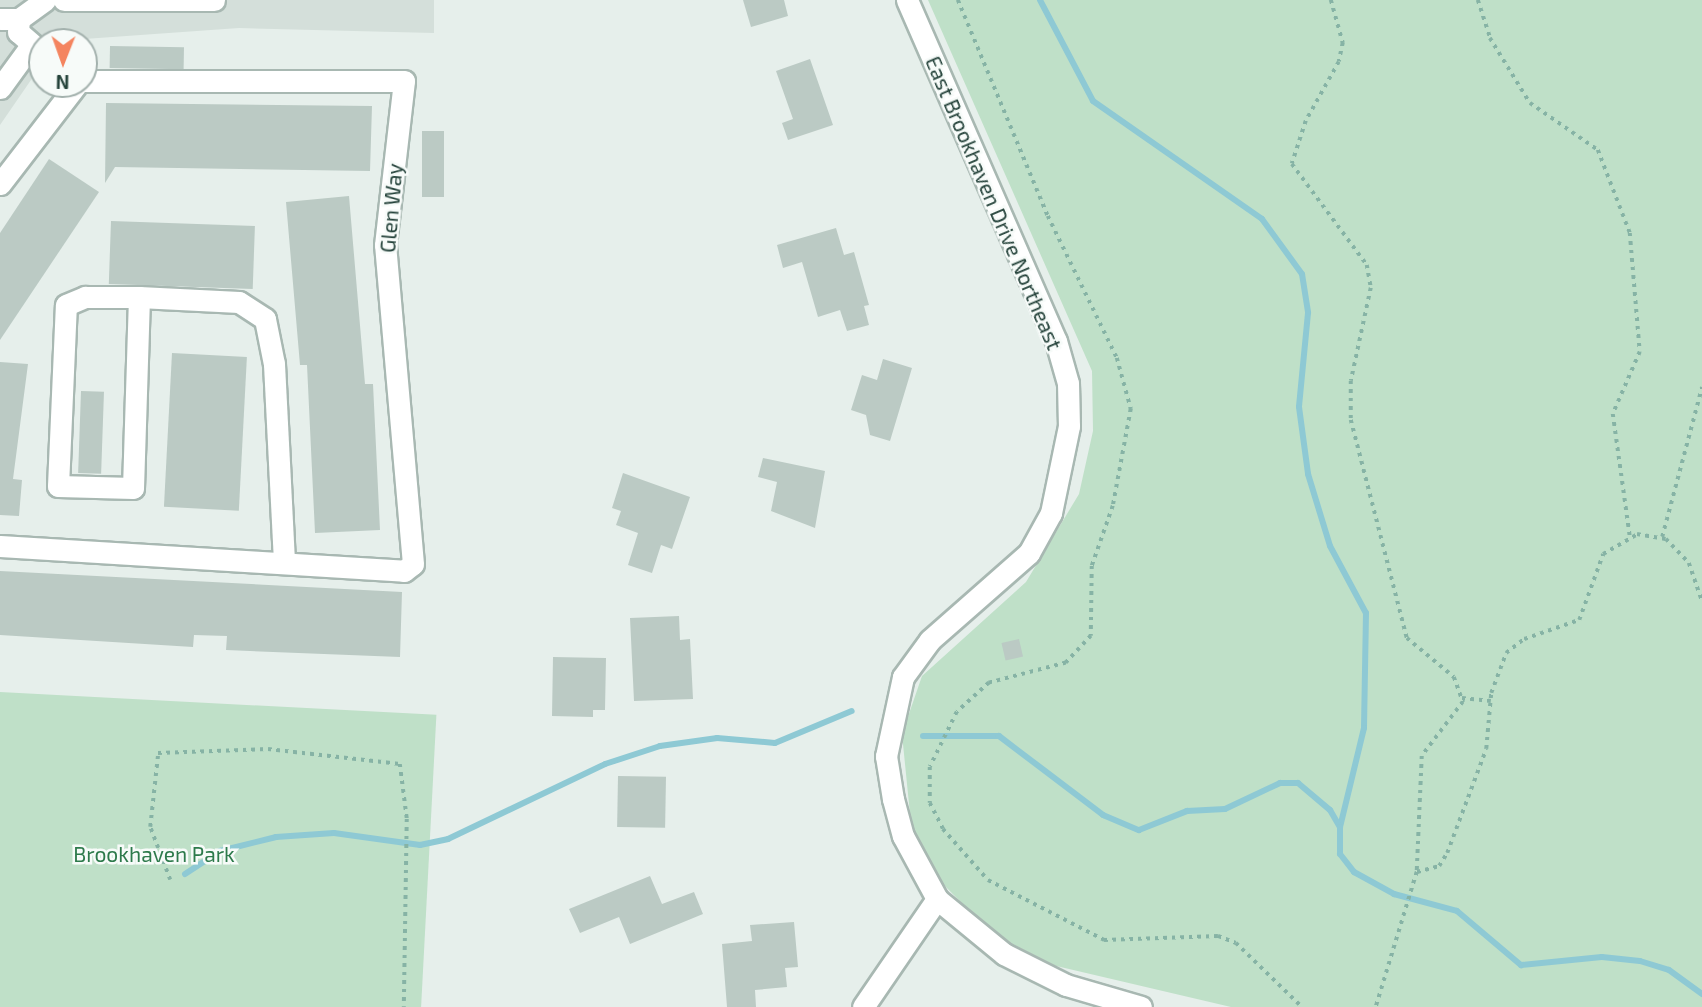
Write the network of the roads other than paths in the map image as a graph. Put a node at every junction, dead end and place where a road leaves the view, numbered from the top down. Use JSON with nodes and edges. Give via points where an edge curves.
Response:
{"nodes":[{"id":1,"x":45,"y":0,"type":"edge"},
{"id":2,"x":64,"y":0,"type":"edge"},
{"id":3,"x":214,"y":0,"type":"edge"},
{"id":4,"x":907,"y":0,"type":"edge"},
{"id":5,"x":9,"y":19,"type":"edge"},
{"id":6,"x":98,"y":81,"type":"edge"},
{"id":7,"x":0,"y":88,"type":"edge"},
{"id":8,"x":66,"y":98,"type":"edge"},
{"id":9,"x":0,"y":184,"type":"edge"},
{"id":10,"x":139,"y":297,"type":"junction"},
{"id":11,"x":0,"y":546,"type":"edge"},
{"id":12,"x":284,"y":563,"type":"junction"},
{"id":13,"x":937,"y":899,"type":"junction"},
{"id":14,"x":863,"y":1007,"type":"edge"},
{"id":15,"x":1142,"y":1007,"type":"edge"}],
"edges":[{"from":1,"to":5,"type":"street"},
{"from":2,"to":3,"type":"street"},
{"from":4,"to":13,"type":"street","name":"East Brookhaven Drive Northeast","via":[[1056,341],[1068,383],[1069,426],[1051,513],[1029,553],[930,640],[903,677],[893,710],[886,756],[893,799],[903,836]]},
{"from":5,"to":7,"type":"street","via":[[32,44]]},
{"from":6,"to":12,"type":"street","name":"Glen Way","via":[[404,81],[385,245],[413,564],[404,571]]},
{"from":8,"to":9,"type":"street"},
{"from":10,"to":10,"type":"street","via":[[85,297],[66,305],[58,486],[133,488]]},
{"from":10,"to":12,"type":"street","via":[[239,302],[265,319],[275,377]]},
{"from":11,"to":12,"type":"street","name":"Glen Way"},
{"from":13,"to":14,"type":"street"},
{"from":13,"to":15,"type":"street","name":"East Brookhaven Drive Northeast","via":[[1004,954],[1066,985]]}]}
